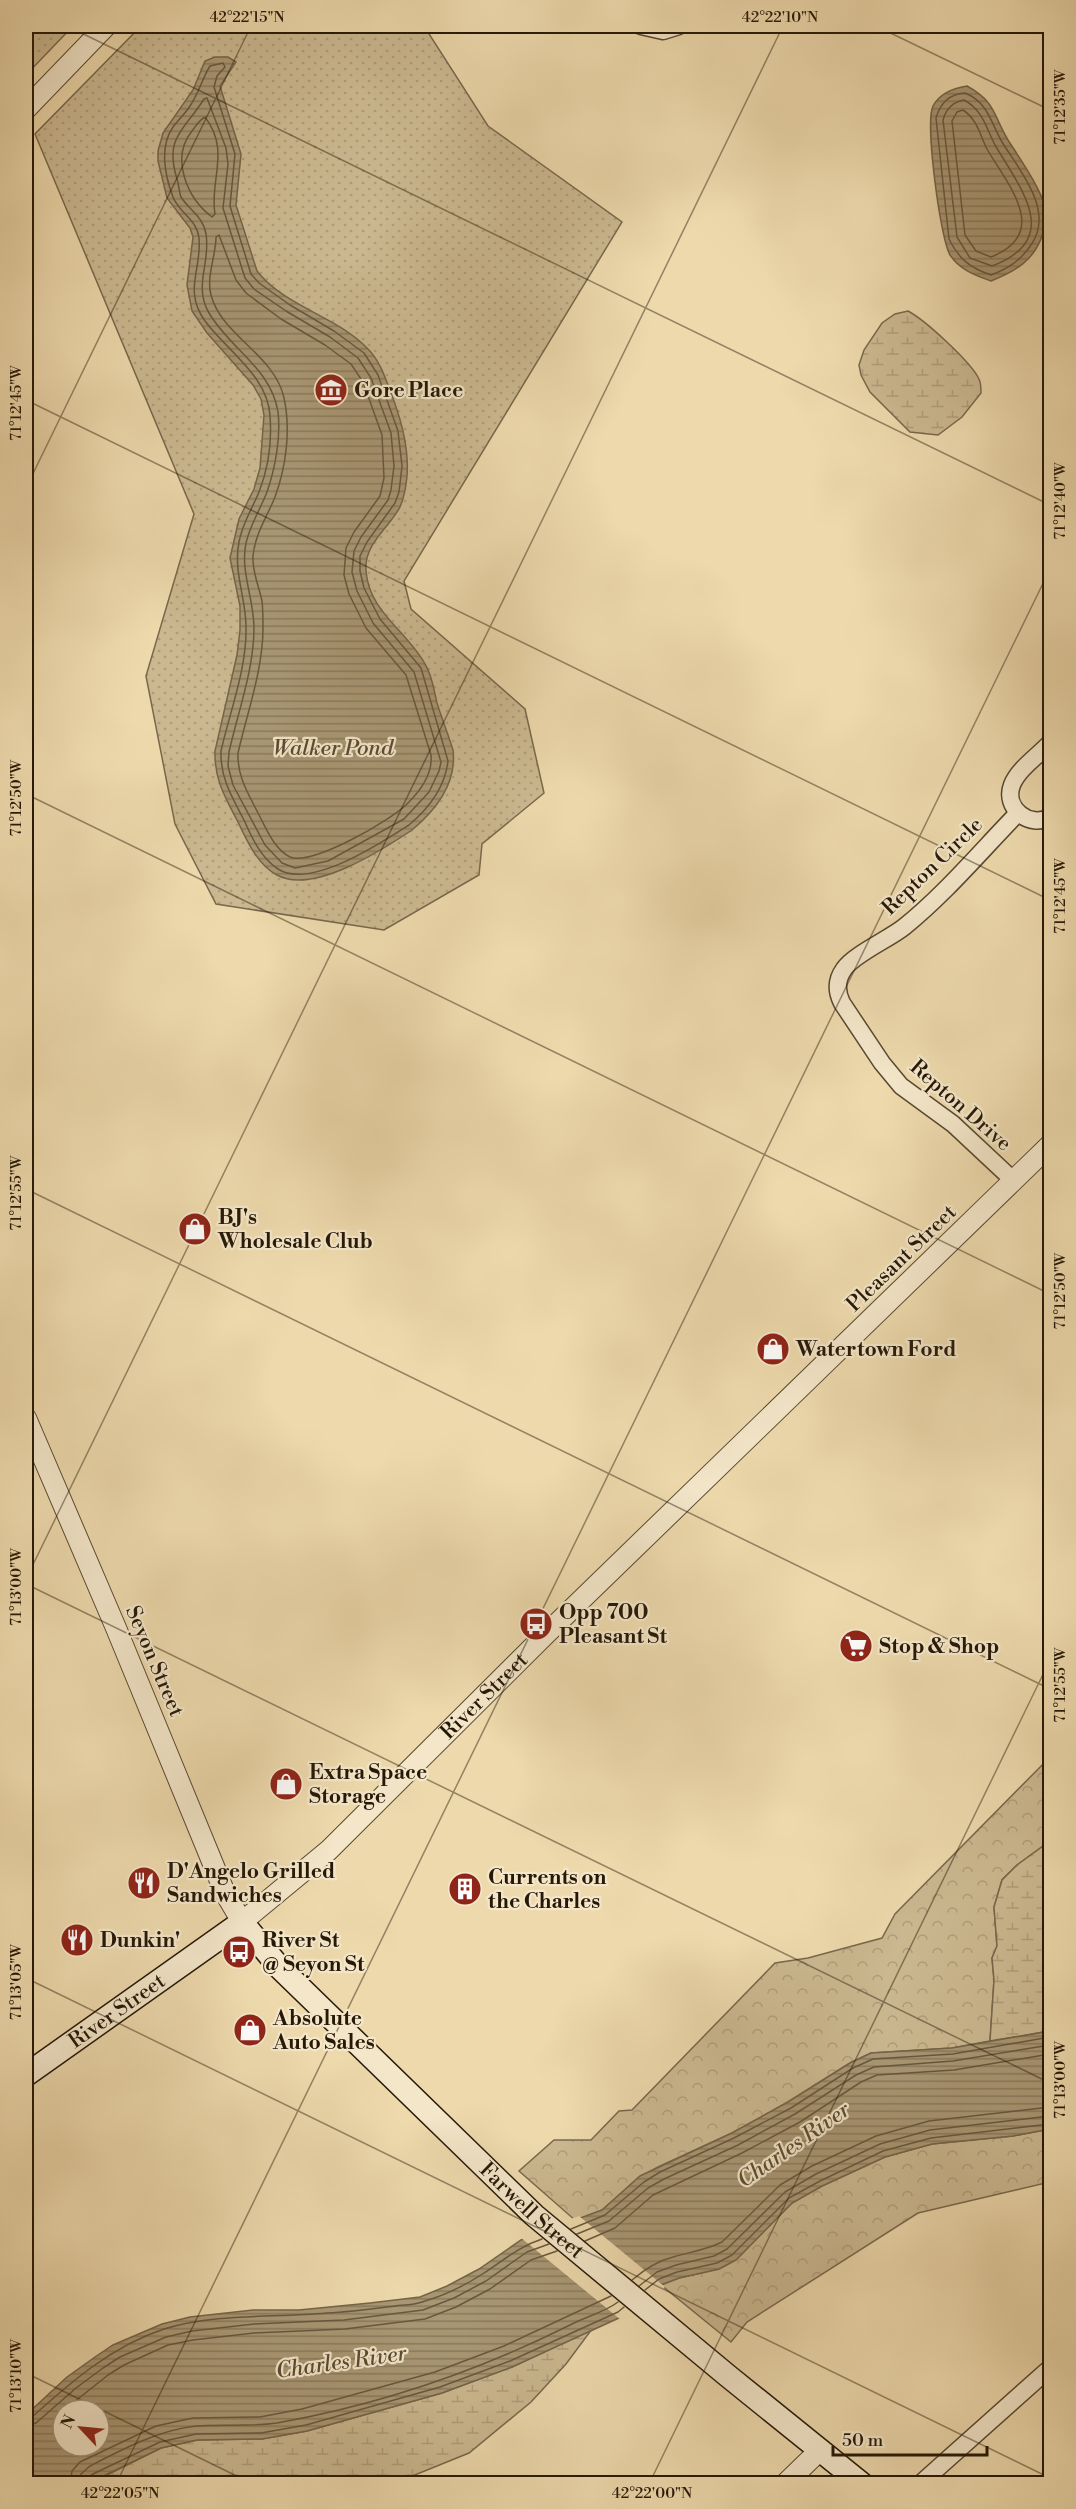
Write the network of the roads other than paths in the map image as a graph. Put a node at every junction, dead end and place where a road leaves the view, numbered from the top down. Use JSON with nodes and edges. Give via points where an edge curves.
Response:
{"nodes":[{"id":1,"x":106,"y":26,"type":"edge"},
{"id":2,"x":641,"y":26,"type":"edge"},
{"id":3,"x":679,"y":26,"type":"edge"},
{"id":4,"x":26,"y":109,"type":"edge"},
{"id":5,"x":1050,"y":743,"type":"edge"},
{"id":6,"x":1018,"y":813,"type":"junction"},
{"id":7,"x":1050,"y":817,"type":"edge"},
{"id":8,"x":845,"y":967,"type":"joint"},
{"id":9,"x":1050,"y":1145,"type":"edge"},
{"id":10,"x":1014,"y":1181,"type":"junction"},
{"id":11,"x":26,"y":1418,"type":"edge"},
{"id":12,"x":629,"y":1554,"type":"joint"},
{"id":13,"x":242,"y":1922,"type":"junction"},
{"id":14,"x":26,"y":2075,"type":"edge"},
{"id":15,"x":1050,"y":2368,"type":"edge"},
{"id":16,"x":820,"y":2450,"type":"junction"},
{"id":17,"x":854,"y":2477,"type":"edge"},
{"id":18,"x":785,"y":2484,"type":"edge"},
{"id":19,"x":920,"y":2484,"type":"edge"}],
"edges":[{"from":1,"to":4,"type":"street"},
{"from":2,"to":3,"type":"street","via":[[663,31]]},
{"from":5,"to":6,"type":"street","via":[[1012,784],[1011,802]]},
{"from":6,"to":7,"type":"street","via":[[1036,821]]},
{"from":6,"to":8,"type":"street","name":"Repton Circle","via":[[920,914]]},
{"from":8,"to":10,"type":"street","name":"Repton Drive","via":[[837,986],[838,995],[891,1075],[953,1124]]},
{"from":9,"to":10,"type":"street","name":"Pleasant Street"},
{"from":10,"to":12,"type":"street","name":"Pleasant Street"},
{"from":11,"to":13,"type":"street","name":"Seyon Street","via":[[225,1893]]},
{"from":12,"to":13,"type":"street","name":"River Street","via":[[329,1850]]},
{"from":13,"to":14,"type":"main road","name":"River Street"},
{"from":13,"to":16,"type":"main road","name":"Farwell Street","via":[[272,1960],[534,2215]]},
{"from":15,"to":19,"type":"street"},
{"from":16,"to":17,"type":"main road","name":"Farwell Street"},
{"from":16,"to":18,"type":"street"}]}
